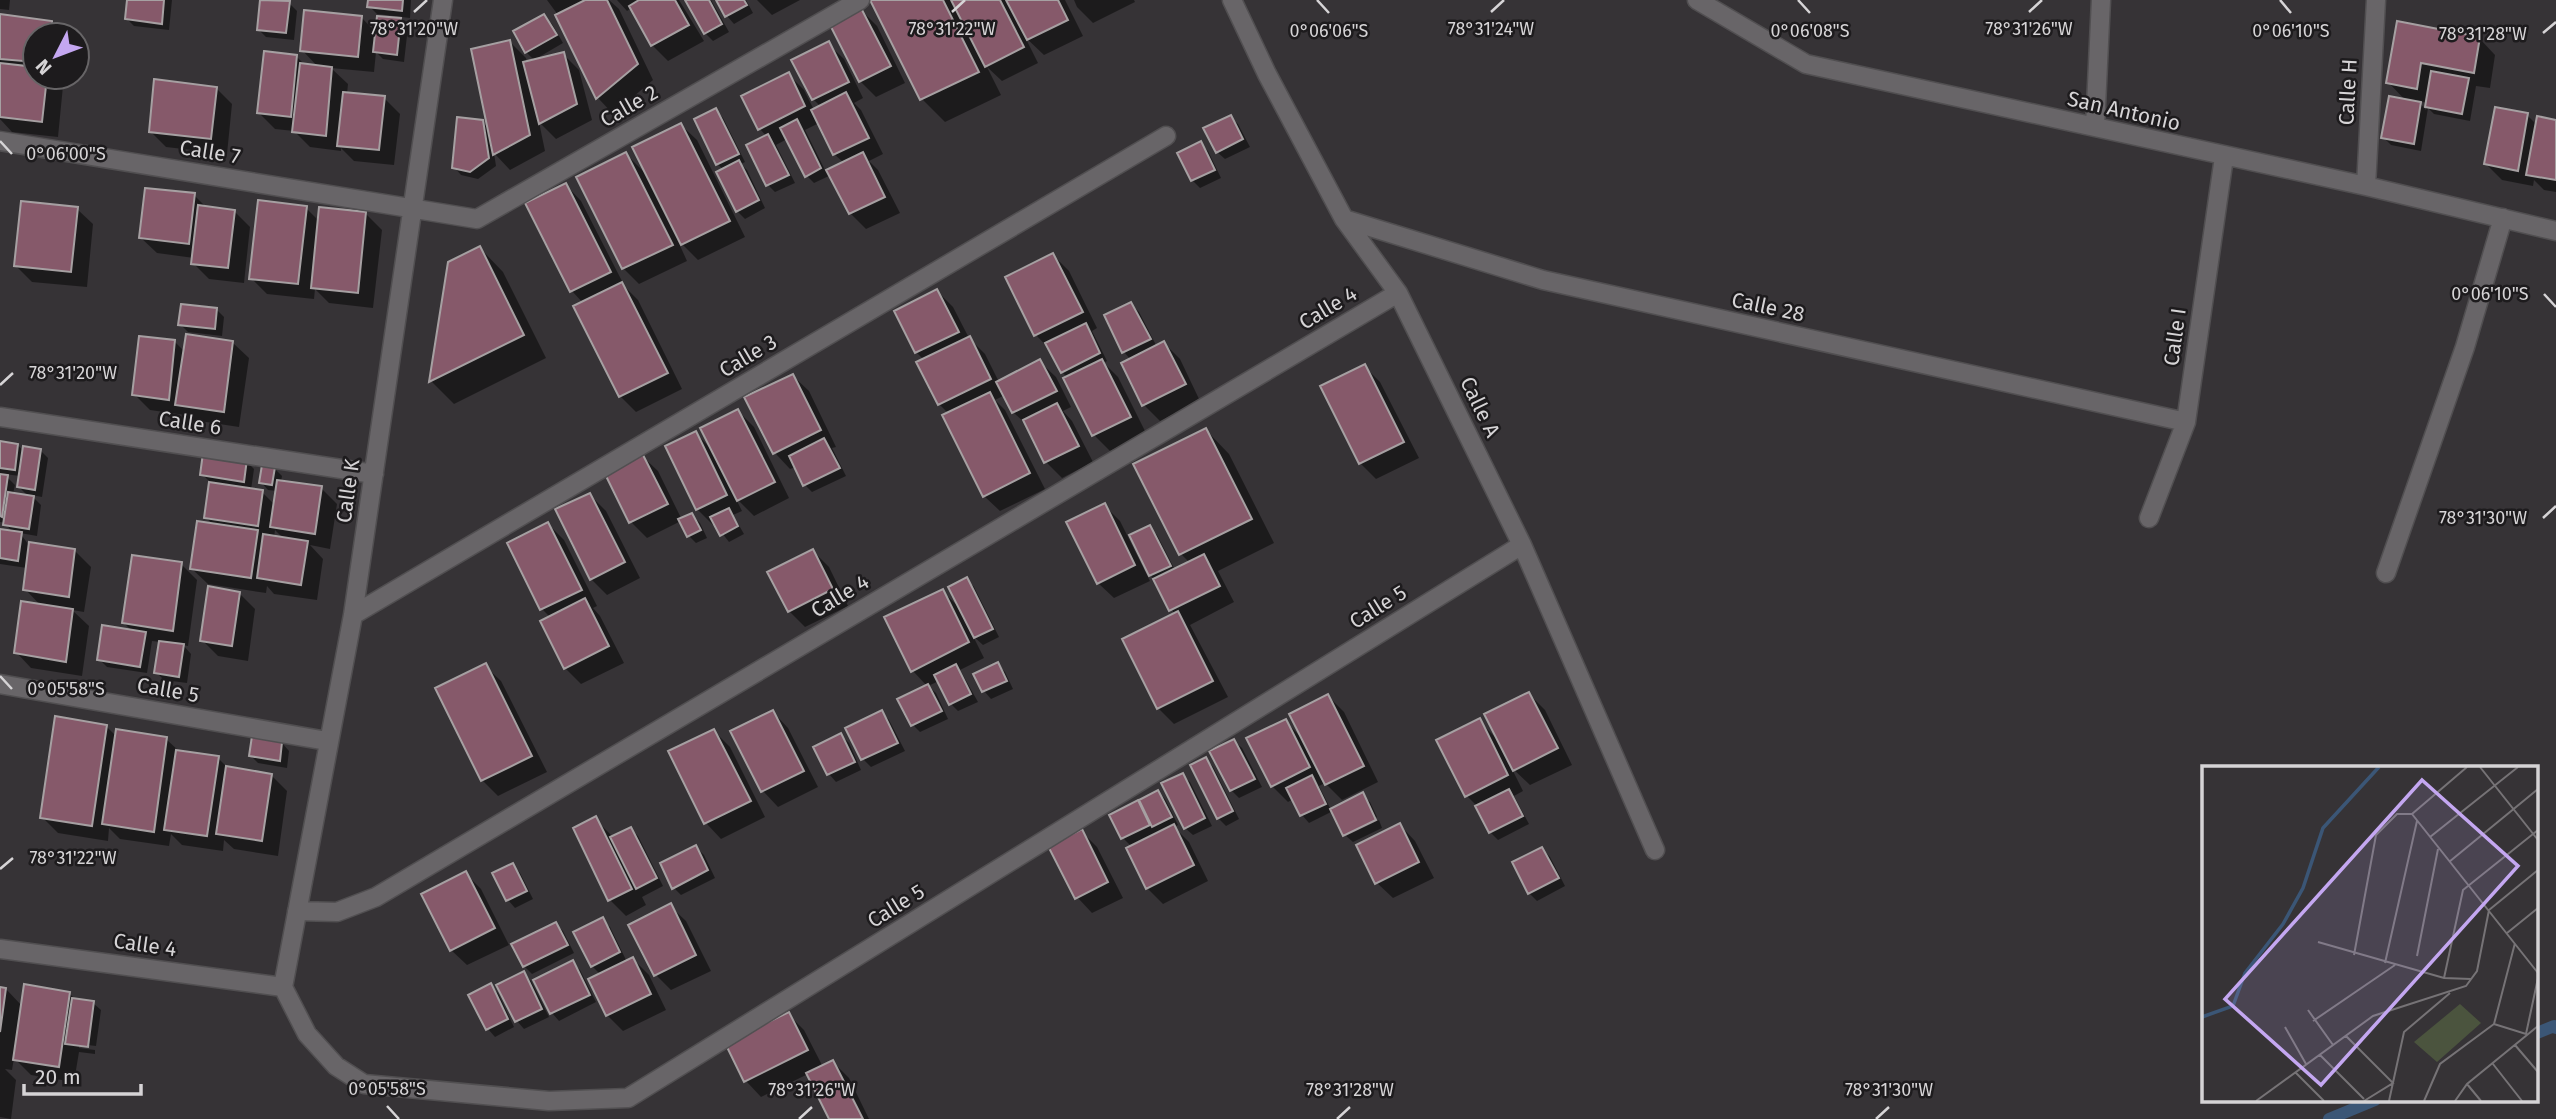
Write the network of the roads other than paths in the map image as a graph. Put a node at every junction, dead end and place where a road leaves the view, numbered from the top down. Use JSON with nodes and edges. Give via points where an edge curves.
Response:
{"nodes":[{"id":1,"x":443,"y":0,"type":"edge"},
{"id":2,"x":860,"y":0,"type":"edge"},
{"id":3,"x":1232,"y":0,"type":"edge"},
{"id":4,"x":1697,"y":0,"type":"edge"},
{"id":5,"x":2101,"y":0,"type":"edge"},
{"id":6,"x":2376,"y":0,"type":"edge"},
{"id":7,"x":2095,"y":127,"type":"junction"},
{"id":8,"x":1166,"y":136,"type":"dead end"},
{"id":9,"x":0,"y":141,"type":"edge"},
{"id":10,"x":2224,"y":157,"type":"junction"},
{"id":11,"x":2366,"y":186,"type":"junction"},
{"id":12,"x":413,"y":208,"type":"junction"},
{"id":13,"x":2503,"y":218,"type":"junction"},
{"id":14,"x":1345,"y":219,"type":"junction"},
{"id":15,"x":2556,"y":231,"type":"edge"},
{"id":16,"x":1398,"y":293,"type":"junction"},
{"id":17,"x":0,"y":417,"type":"edge"},
{"id":18,"x":2186,"y":422,"type":"junction"},
{"id":19,"x":374,"y":474,"type":"junction"},
{"id":20,"x":2148,"y":518,"type":"dead end"},
{"id":21,"x":1522,"y":545,"type":"junction"},
{"id":22,"x":2386,"y":573,"type":"dead end"},
{"id":23,"x":353,"y":615,"type":"junction"},
{"id":24,"x":0,"y":684,"type":"edge"},
{"id":25,"x":327,"y":741,"type":"junction"},
{"id":26,"x":1655,"y":850,"type":"dead end"},
{"id":27,"x":297,"y":911,"type":"junction"},
{"id":28,"x":0,"y":948,"type":"edge"},
{"id":29,"x":283,"y":987,"type":"junction"}],
"edges":[{"from":1,"to":12,"type":"street","name":"Calle K"},
{"from":2,"to":12,"type":"street","name":"Calle 2","via":[[477,219]]},
{"from":3,"to":14,"type":"street","name":"Calle A"},
{"from":4,"to":7,"type":"street","name":"San Antonio","via":[[1806,64]]},
{"from":5,"to":7,"type":"street"},
{"from":6,"to":11,"type":"street","name":"Calle H"},
{"from":7,"to":10,"type":"street","name":"San Antonio"},
{"from":8,"to":23,"type":"street","name":"Calle 3"},
{"from":9,"to":12,"type":"street","name":"Calle 7"},
{"from":10,"to":11,"type":"street","name":"San Antonio"},
{"from":10,"to":18,"type":"street","name":"Calle I"},
{"from":11,"to":13,"type":"street","name":"San Antonio"},
{"from":12,"to":19,"type":"street","name":"Calle K"},
{"from":13,"to":15,"type":"street","name":"San Antonio"},
{"from":13,"to":22,"type":"street","via":[[2465,347]]},
{"from":14,"to":16,"type":"street","name":"Calle A"},
{"from":14,"to":18,"type":"street","name":"Calle 28","via":[[1543,280]]},
{"from":16,"to":21,"type":"street","name":"Calle A"},
{"from":16,"to":27,"type":"street","name":"Calle 4","via":[[376,897],[337,912]]},
{"from":17,"to":19,"type":"street","name":"Calle 6"},
{"from":18,"to":20,"type":"street","name":"Calle I"},
{"from":19,"to":23,"type":"street","name":"Calle K"},
{"from":21,"to":26,"type":"street","name":"Calle A"},
{"from":21,"to":29,"type":"street","name":"Calle 5","via":[[628,1098],[549,1101],[364,1084],[336,1066],[307,1034]]},
{"from":23,"to":25,"type":"street","name":"Calle K"},
{"from":24,"to":25,"type":"street","name":"Calle 5"},
{"from":25,"to":27,"type":"street","name":"Calle K"},
{"from":27,"to":29,"type":"street","name":"Calle K"},
{"from":28,"to":29,"type":"street","name":"Calle 4"}]}
